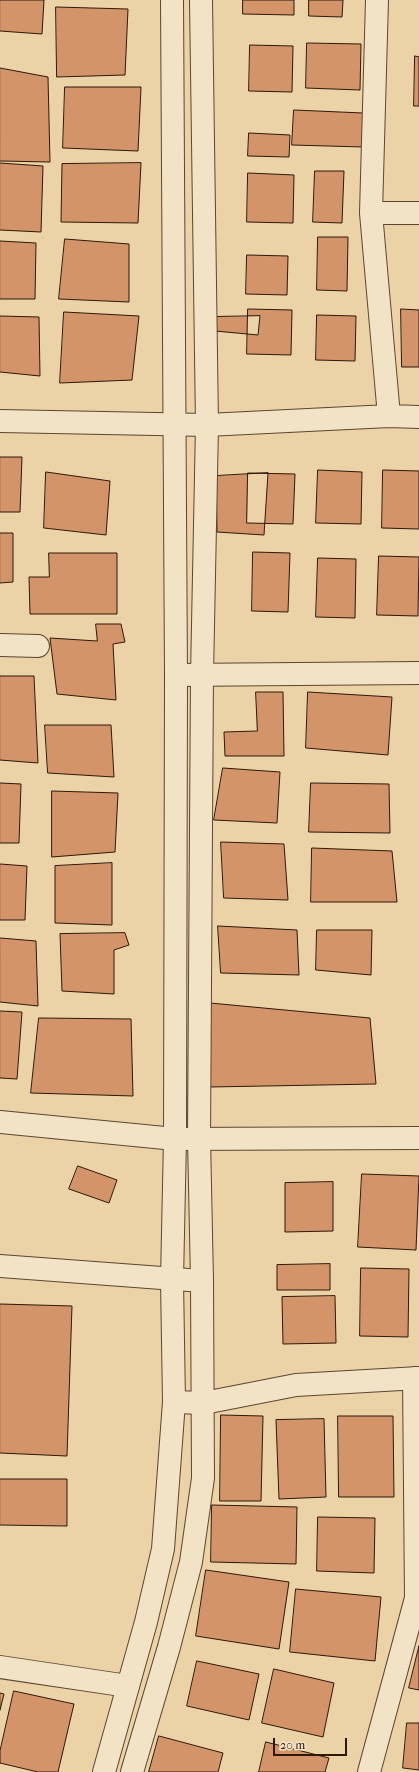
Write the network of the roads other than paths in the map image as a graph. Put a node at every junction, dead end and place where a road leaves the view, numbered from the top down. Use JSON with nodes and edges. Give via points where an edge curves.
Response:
{"nodes":[{"id":1,"x":172,"y":0,"type":"edge"},
{"id":2,"x":201,"y":0,"type":"edge"},
{"id":3,"x":377,"y":0,"type":"edge"},
{"id":4,"x":371,"y":213,"type":"junction"},
{"id":5,"x":419,"y":213,"type":"edge"},
{"id":6,"x":389,"y":416,"type":"junction"},
{"id":7,"x":419,"y":417,"type":"edge"},
{"id":8,"x":0,"y":420,"type":"edge"},
{"id":9,"x":175,"y":424,"type":"junction"},
{"id":10,"x":207,"y":425,"type":"junction"},
{"id":11,"x":0,"y":645,"type":"edge"},
{"id":12,"x":38,"y":646,"type":"dead end"},
{"id":13,"x":419,"y":673,"type":"edge"},
{"id":14,"x":176,"y":675,"type":"junction"},
{"id":15,"x":202,"y":675,"type":"junction"},
{"id":16,"x":0,"y":1122,"type":"edge"},
{"id":17,"x":198,"y":1138,"type":"junction"},
{"id":18,"x":419,"y":1138,"type":"edge"},
{"id":19,"x":175,"y":1139,"type":"junction"},
{"id":20,"x":0,"y":1266,"type":"edge"},
{"id":21,"x":172,"y":1280,"type":"junction"},
{"id":22,"x":202,"y":1281,"type":"junction"},
{"id":23,"x":416,"y":1378,"type":"edge"},
{"id":24,"x":174,"y":1402,"type":"junction"},
{"id":25,"x":204,"y":1403,"type":"junction"},
{"id":26,"x":417,"y":1599,"type":"edge"},
{"id":27,"x":0,"y":1667,"type":"edge"},
{"id":28,"x":128,"y":1686,"type":"junction"},
{"id":29,"x":104,"y":1772,"type":"edge"},
{"id":30,"x":132,"y":1772,"type":"edge"},
{"id":31,"x":369,"y":1772,"type":"edge"}],
"edges":[{"from":1,"to":9,"type":"street"},
{"from":2,"to":10,"type":"street"},
{"from":3,"to":4,"type":"street"},
{"from":4,"to":5,"type":"street"},
{"from":4,"to":6,"type":"street"},
{"from":6,"to":7,"type":"street"},
{"from":6,"to":10,"type":"street"},
{"from":8,"to":9,"type":"street"},
{"from":9,"to":10,"type":"street"},
{"from":9,"to":14,"type":"street"},
{"from":10,"to":15,"type":"street"},
{"from":11,"to":12,"type":"street"},
{"from":13,"to":15,"type":"street"},
{"from":14,"to":15,"type":"street"},
{"from":14,"to":19,"type":"street"},
{"from":15,"to":17,"type":"street"},
{"from":16,"to":19,"type":"street"},
{"from":17,"to":18,"type":"street"},
{"from":17,"to":19,"type":"street"},
{"from":17,"to":22,"type":"street"},
{"from":19,"to":21,"type":"street"},
{"from":20,"to":21,"type":"street"},
{"from":21,"to":22,"type":"street"},
{"from":21,"to":24,"type":"street"},
{"from":22,"to":25,"type":"street"},
{"from":23,"to":25,"type":"street","via":[[296,1385]]},
{"from":23,"to":26,"type":"street"},
{"from":24,"to":25,"type":"street"},
{"from":24,"to":28,"type":"street","via":[[163,1549]]},
{"from":25,"to":30,"type":"street","via":[[203,1478],[191,1562]]},
{"from":26,"to":31,"type":"street"},
{"from":27,"to":28,"type":"street"},
{"from":28,"to":29,"type":"street"}]}
